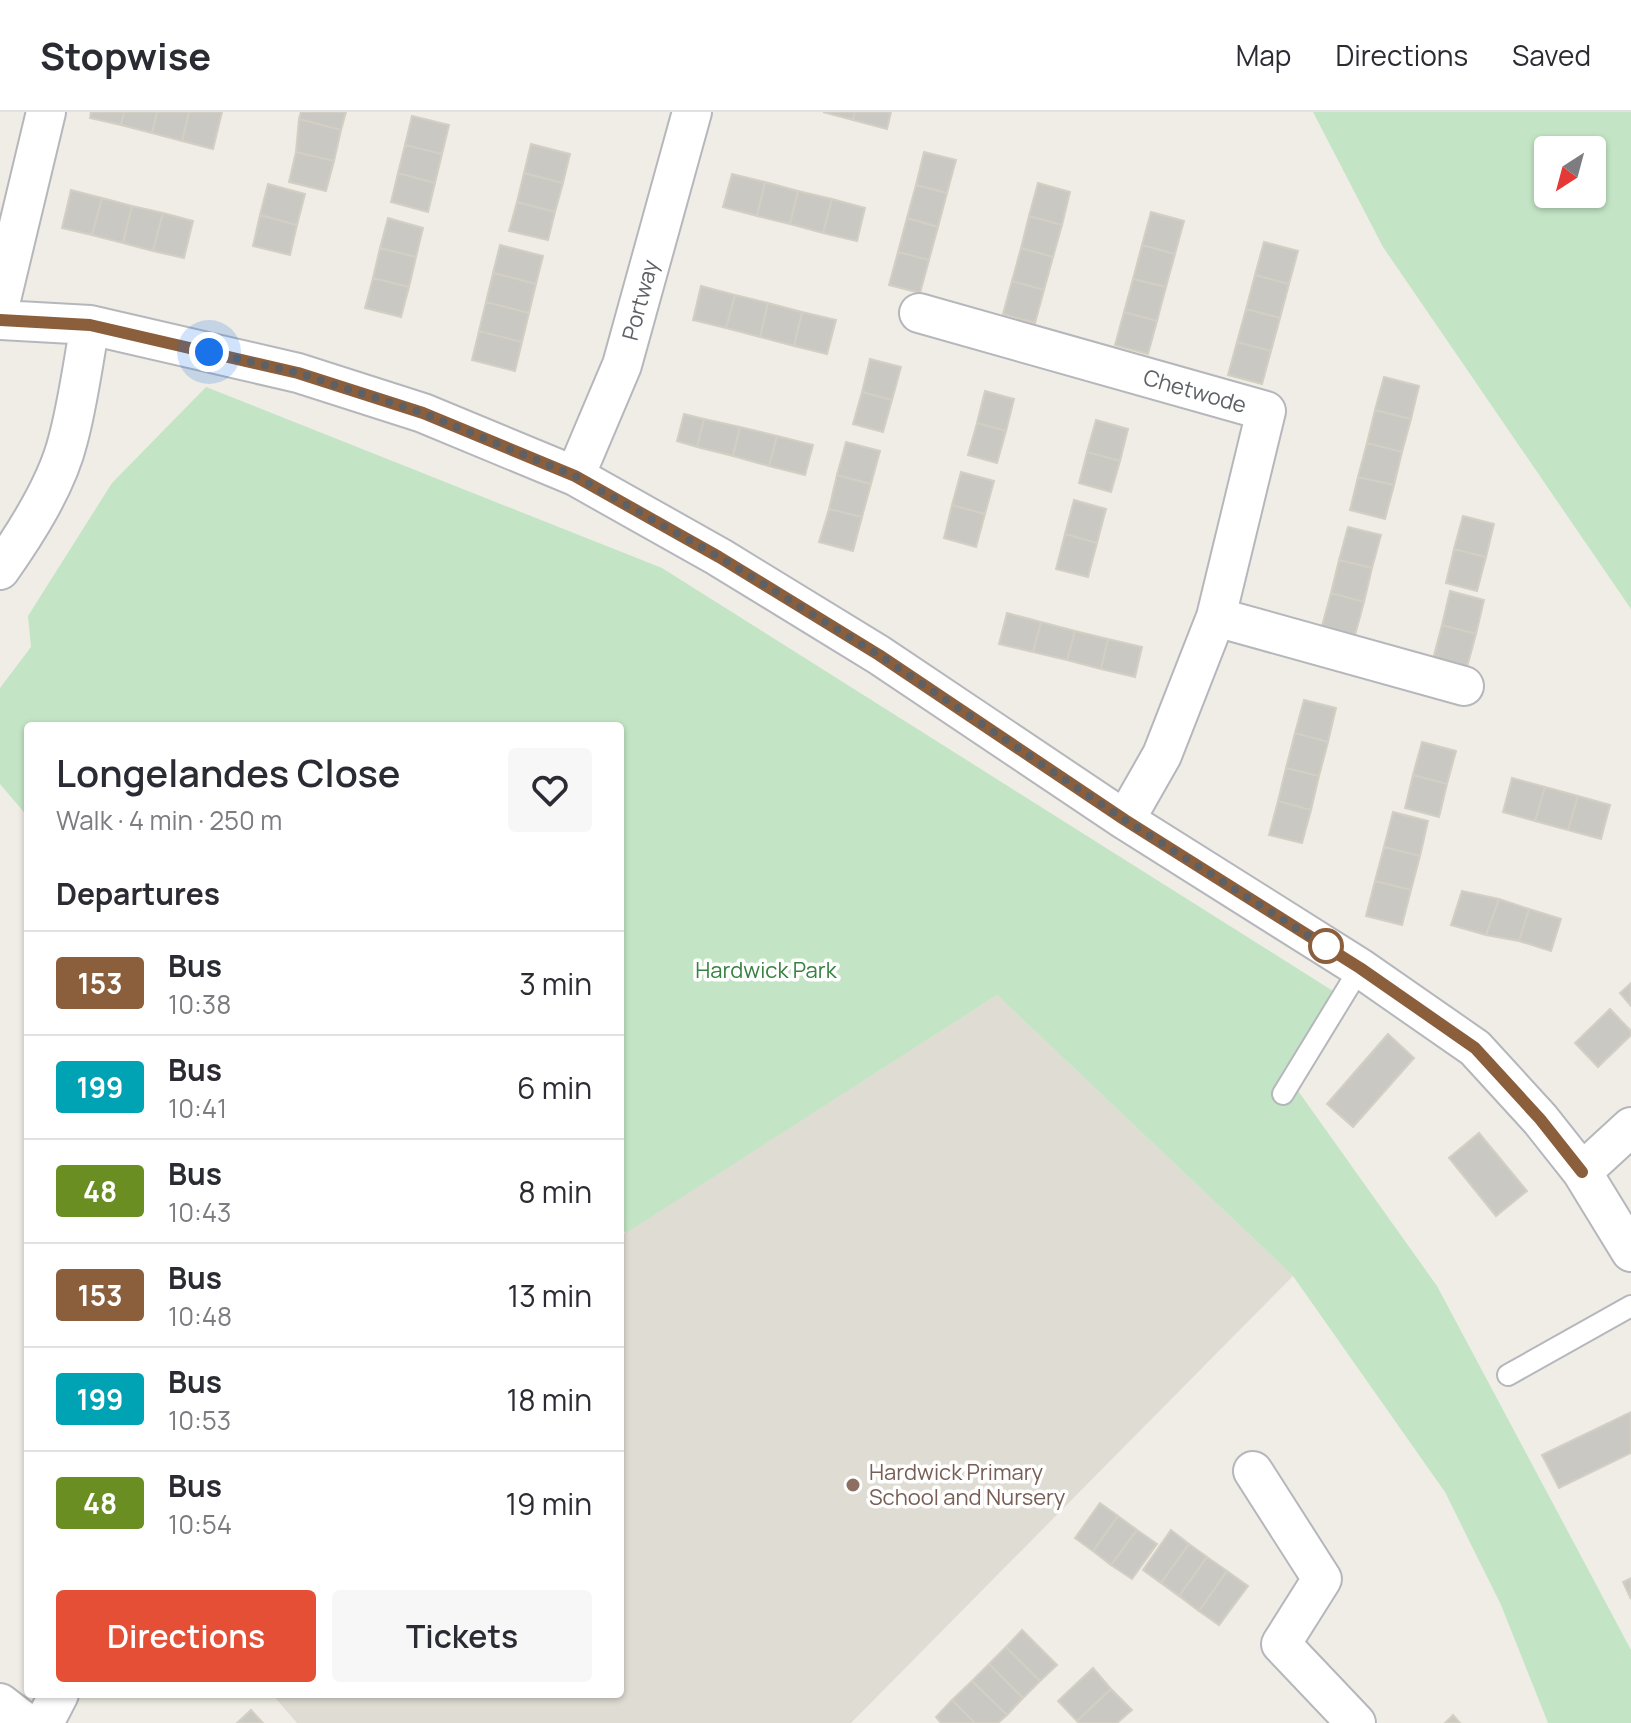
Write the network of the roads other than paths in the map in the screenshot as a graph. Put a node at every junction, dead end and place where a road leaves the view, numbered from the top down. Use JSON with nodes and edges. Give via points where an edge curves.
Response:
{"nodes":[{"id":1,"x":46,"y":112,"type":"edge"},
{"id":2,"x":682,"y":114,"type":"edge"},
{"id":3,"x":0,"y":304,"type":"edge"},
{"id":4,"x":919,"y":313,"type":"dead end"},
{"id":5,"x":0,"y":320,"type":"edge"},
{"id":6,"x":90,"y":325,"type":"junction"},
{"id":7,"x":575,"y":476,"type":"junction"},
{"id":8,"x":0,"y":570,"type":"edge"},
{"id":9,"x":1216,"y":617,"type":"junction"},
{"id":10,"x":1464,"y":686,"type":"dead end"},
{"id":11,"x":1125,"y":820,"type":"junction"},
{"id":12,"x":1360,"y":968,"type":"junction"},
{"id":13,"x":1283,"y":1094,"type":"dead end"},
{"id":14,"x":1631,"y":1127,"type":"edge"},
{"id":15,"x":1582,"y":1172,"type":"junction"},
{"id":16,"x":1631,"y":1252,"type":"edge"},
{"id":17,"x":1631,"y":1306,"type":"edge"},
{"id":18,"x":1508,"y":1375,"type":"dead end"},
{"id":19,"x":1253,"y":1471,"type":"dead end"},
{"id":20,"x":57,"y":1698,"type":"edge"},
{"id":21,"x":0,"y":1703,"type":"edge"},
{"id":22,"x":26,"y":1723,"type":"edge"},
{"id":23,"x":44,"y":1723,"type":"edge"},
{"id":24,"x":1356,"y":1723,"type":"edge"}],
"edges":[{"from":1,"to":3,"type":"street"},
{"from":2,"to":7,"type":"street","name":"Portway","via":[[622,365]]},
{"from":4,"to":9,"type":"street","name":"Chetwode","via":[[1266,411]]},
{"from":5,"to":6,"type":"street"},
{"from":6,"to":7,"type":"street","via":[[298,373],[423,413]]},
{"from":6,"to":8,"type":"street","via":[[68,443],[23,537]]},
{"from":7,"to":11,"type":"street","via":[[879,655]]},
{"from":9,"to":10,"type":"street"},
{"from":9,"to":11,"type":"street","name":"Chetwode","via":[[1162,755]]},
{"from":11,"to":12,"type":"street"},
{"from":12,"to":13,"type":"lane"},
{"from":12,"to":15,"type":"street","via":[[1475,1048]]},
{"from":14,"to":15,"type":"street"},
{"from":15,"to":16,"type":"street"},
{"from":17,"to":18,"type":"lane"},
{"from":19,"to":24,"type":"street","via":[[1322,1579],[1281,1644]]},
{"from":20,"to":23,"type":"street"},
{"from":21,"to":22,"type":"street"}]}
